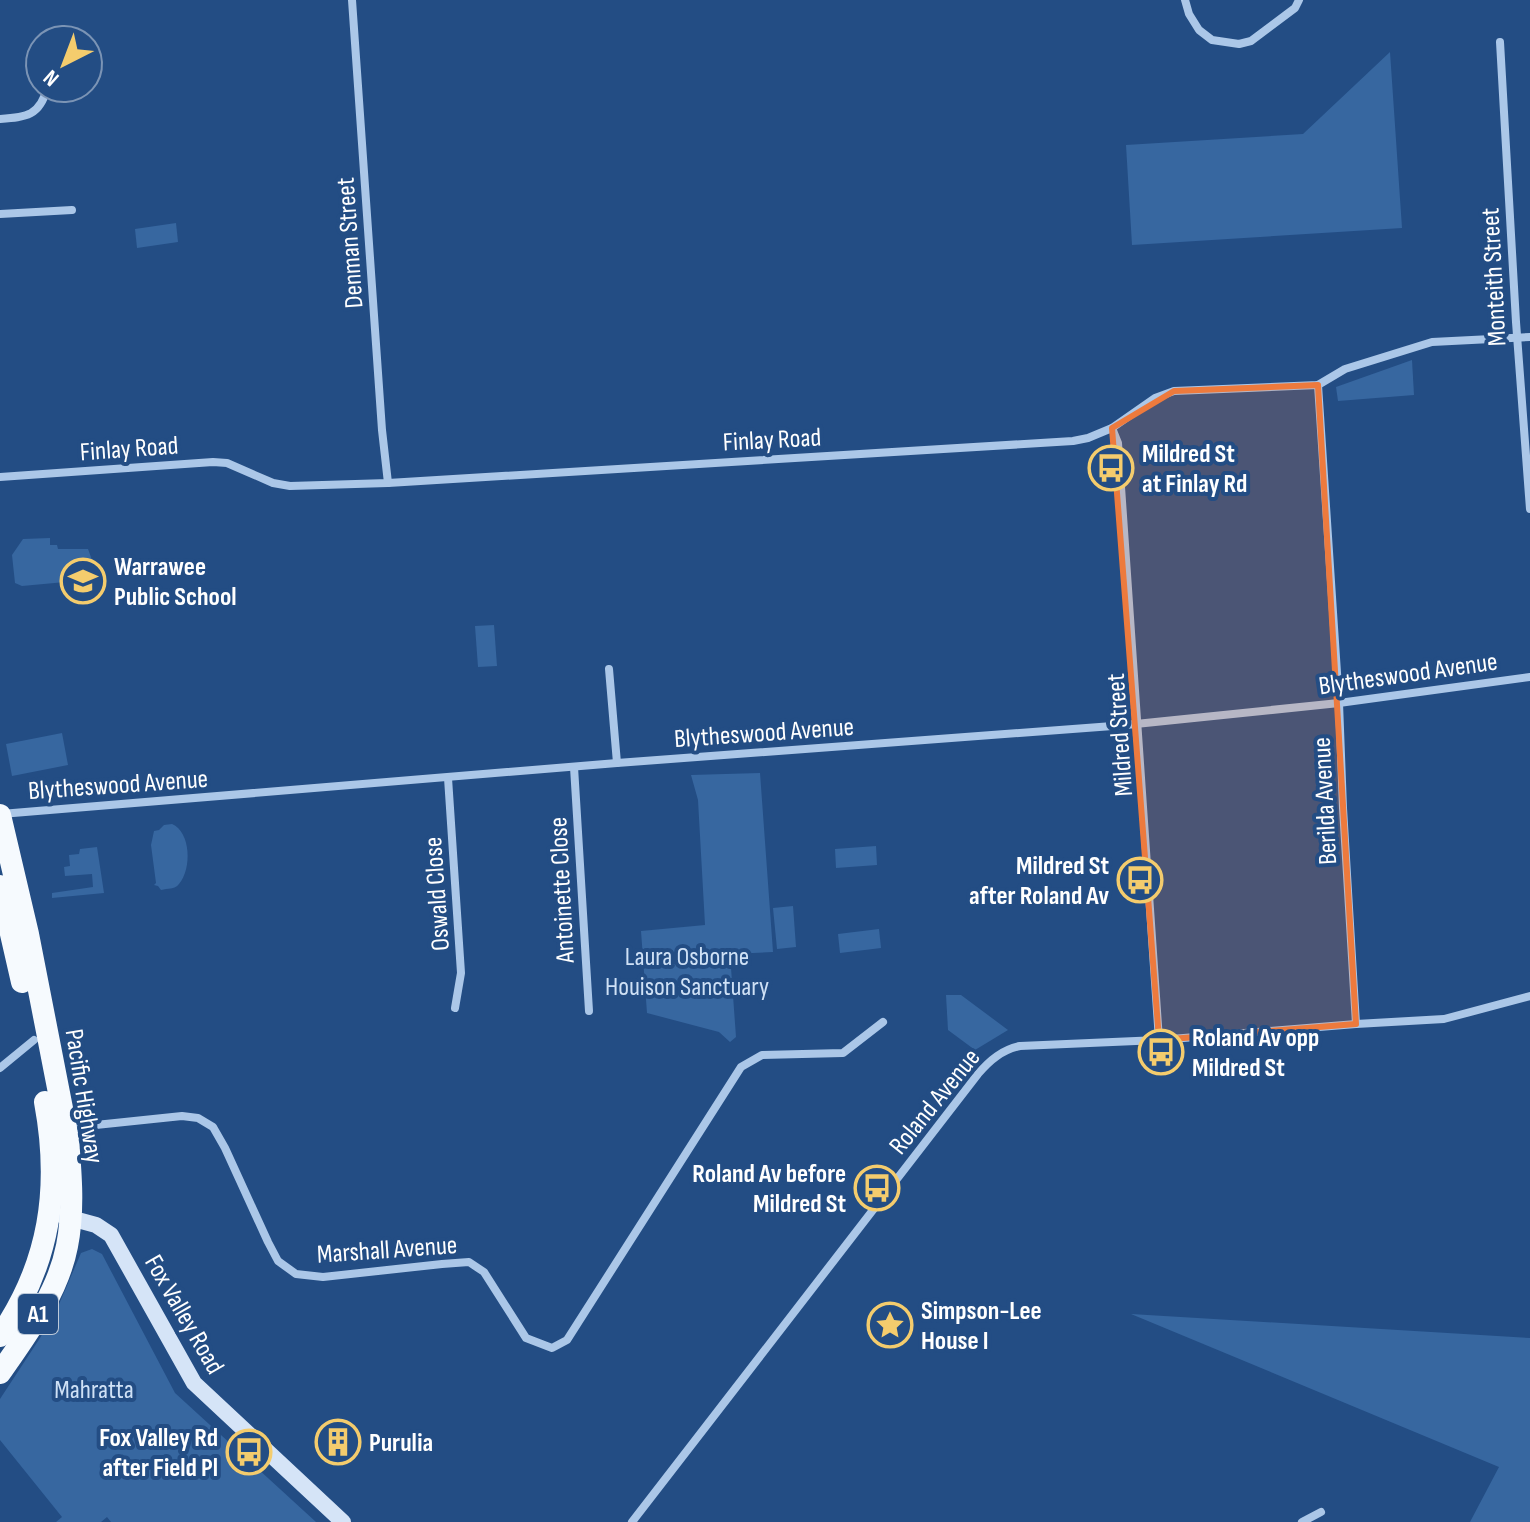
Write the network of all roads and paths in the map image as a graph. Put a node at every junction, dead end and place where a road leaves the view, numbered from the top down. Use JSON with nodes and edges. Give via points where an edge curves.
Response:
{"nodes":[{"id":1,"x":352,"y":0,"type":"edge"},
{"id":2,"x":1185,"y":0,"type":"edge"},
{"id":3,"x":1299,"y":0,"type":"edge"},
{"id":4,"x":1500,"y":42,"type":"dead end"},
{"id":5,"x":40,"y":104,"type":"edge"},
{"id":6,"x":0,"y":119,"type":"edge"},
{"id":7,"x":72,"y":210,"type":"dead end"},
{"id":8,"x":0,"y":214,"type":"edge"},
{"id":9,"x":1530,"y":337,"type":"edge"},
{"id":10,"x":1517,"y":338,"type":"junction"},
{"id":11,"x":1318,"y":385,"type":"junction"},
{"id":12,"x":1112,"y":428,"type":"junction"},
{"id":13,"x":0,"y":477,"type":"edge"},
{"id":14,"x":388,"y":483,"type":"junction"},
{"id":15,"x":1530,"y":509,"type":"edge"},
{"id":16,"x":609,"y":669,"type":"dead end"},
{"id":17,"x":1530,"y":677,"type":"edge"},
{"id":18,"x":1339,"y":703,"type":"junction"},
{"id":19,"x":1138,"y":724,"type":"junction"},
{"id":20,"x":617,"y":763,"type":"junction"},
{"id":21,"x":574,"y":767,"type":"junction"},
{"id":22,"x":448,"y":778,"type":"junction"},
{"id":23,"x":0,"y":815,"type":"edge"},
{"id":24,"x":5,"y":858,"type":"edge"},
{"id":25,"x":0,"y":886,"type":"edge"},
{"id":26,"x":1530,"y":996,"type":"edge"},
{"id":27,"x":455,"y":1008,"type":"dead end"},
{"id":28,"x":589,"y":1011,"type":"dead end"},
{"id":29,"x":883,"y":1022,"type":"dead end"},
{"id":30,"x":1356,"y":1024,"type":"junction"},
{"id":31,"x":34,"y":1040,"type":"junction"},
{"id":32,"x":1159,"y":1040,"type":"junction"},
{"id":33,"x":0,"y":1068,"type":"edge"},
{"id":34,"x":66,"y":1128,"type":"junction"},
{"id":35,"x":60,"y":1216,"type":"junction"},
{"id":36,"x":0,"y":1336,"type":"edge"},
{"id":37,"x":0,"y":1373,"type":"edge"},
{"id":38,"x":1321,"y":1512,"type":"dead end"},
{"id":39,"x":343,"y":1522,"type":"edge"},
{"id":40,"x":632,"y":1522,"type":"edge"},
{"id":41,"x":1302,"y":1522,"type":"edge"}],
"edges":[{"from":1,"to":14,"type":"street","name":"Denman Street"},
{"from":2,"to":3,"type":"street","via":[[1199,30],[1212,40],[1239,44],[1251,41]]},
{"from":4,"to":10,"type":"street","name":"Monteith Street"},
{"from":5,"to":6,"type":"street","via":[[24,117]]},
{"from":7,"to":8,"type":"street"},
{"from":9,"to":10,"type":"street","name":"Finlay Road"},
{"from":10,"to":11,"type":"street","name":"Finlay Road","via":[[1432,342],[1345,369]]},
{"from":10,"to":15,"type":"street","name":"Monteith Street"},
{"from":11,"to":12,"type":"street","name":"Finlay Road","via":[[1174,391]]},
{"from":11,"to":18,"type":"street","name":"Berilda Avenue"},
{"from":12,"to":14,"type":"street","name":"Finlay Road","via":[[1073,441]]},
{"from":12,"to":19,"type":"street","name":"Mildred Street","via":[[1118,443]]},
{"from":13,"to":14,"type":"street","name":"Finlay Road","via":[[213,462],[290,486]]},
{"from":16,"to":20,"type":"street"},
{"from":17,"to":18,"type":"street","name":"Blytheswood Avenue"},
{"from":18,"to":19,"type":"street","name":"Blytheswood Avenue"},
{"from":18,"to":30,"type":"street","name":"Berilda Avenue"},
{"from":19,"to":20,"type":"street","name":"Blytheswood Avenue"},
{"from":19,"to":32,"type":"street","name":"Mildred Street"},
{"from":20,"to":21,"type":"street","name":"Blytheswood Avenue"},
{"from":21,"to":22,"type":"street","name":"Blytheswood Avenue"},
{"from":21,"to":28,"type":"street","name":"Antoinette Close"},
{"from":22,"to":23,"type":"street","name":"Blytheswood Avenue"},
{"from":22,"to":27,"type":"street","name":"Oswald Close","via":[[461,973]]},
{"from":23,"to":24,"type":"highway","name":"Pacific Highway","number":"A1"},
{"from":24,"to":34,"type":"highway","name":"Pacific Highway","number":"A1","via":[[28,934]]},
{"from":25,"to":31,"type":"highway","name":"Pacific Highway","number":"A1"},
{"from":26,"to":30,"type":"street","name":"Roland Avenue","via":[[1444,1019]]},
{"from":29,"to":34,"type":"street","name":"Marshall Avenue","via":[[843,1053],[762,1055],[741,1067],[567,1340],[552,1348],[526,1338],[484,1272],[469,1262],[323,1277],[296,1274],[278,1261],[225,1148],[213,1127],[198,1118]]},
{"from":30,"to":32,"type":"street","name":"Roland Avenue"},
{"from":31,"to":33,"type":"street"},
{"from":31,"to":35,"type":"highway","name":"Pacific Highway","number":"A1"},
{"from":32,"to":40,"type":"street","name":"Roland Avenue","via":[[1020,1046],[987,1064]]},
{"from":34,"to":35,"type":"highway","name":"Pacific Highway","number":"A1","via":[[71,1171]]},
{"from":35,"to":36,"type":"highway","name":"Pacific Highway","number":"A1","via":[[24,1298]]},
{"from":35,"to":37,"type":"highway","name":"Pacific Highway","number":"A1","via":[[66,1250],[51,1290]]},
{"from":35,"to":39,"type":"main road","name":"Fox Valley Road","via":[[96,1225],[114,1239],[187,1374]]},
{"from":38,"to":41,"type":"street"}]}
